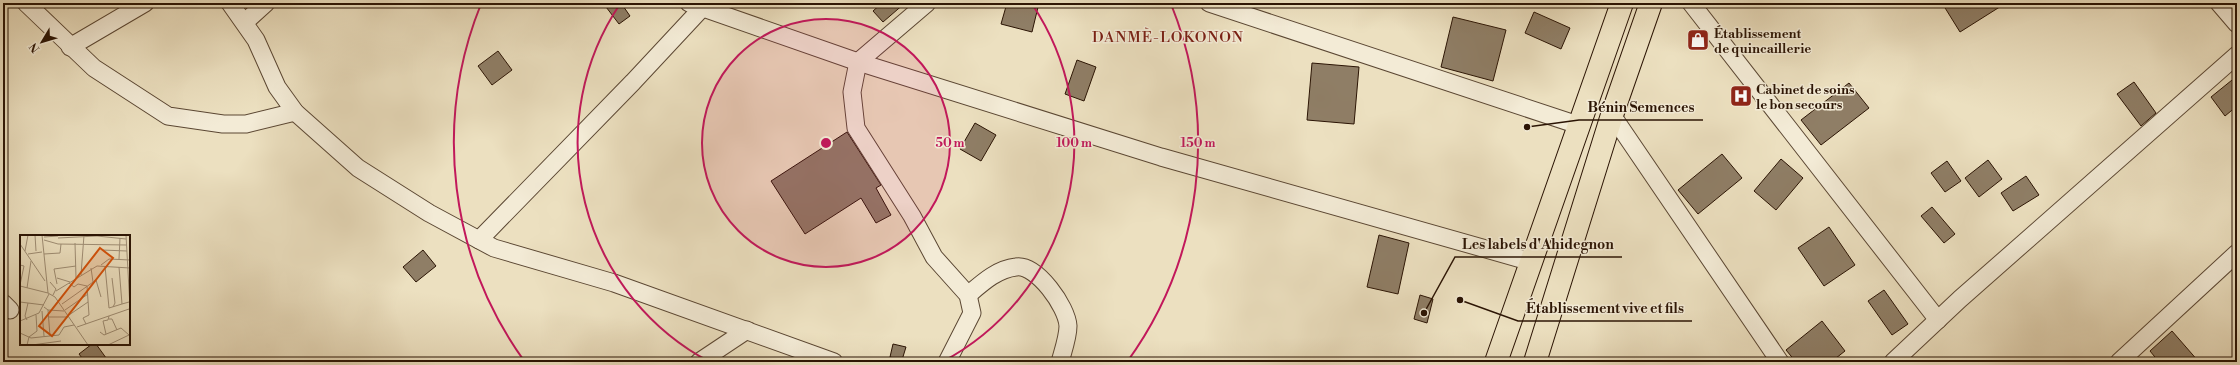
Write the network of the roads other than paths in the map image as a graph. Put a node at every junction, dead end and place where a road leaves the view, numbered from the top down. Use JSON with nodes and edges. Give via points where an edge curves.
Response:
{"nodes":[{"id":1,"x":26,"y":3,"type":"edge"},
{"id":2,"x":145,"y":3,"type":"edge"},
{"id":3,"x":230,"y":3,"type":"edge"},
{"id":4,"x":266,"y":3,"type":"edge"},
{"id":5,"x":927,"y":3,"type":"edge"},
{"id":6,"x":1209,"y":3,"type":"edge"},
{"id":7,"x":1622,"y":3,"type":"edge"},
{"id":8,"x":1651,"y":3,"type":"edge"},
{"id":9,"x":1691,"y":3,"type":"edge"},
{"id":10,"x":2218,"y":3,"type":"edge"},
{"id":11,"x":695,"y":5,"type":"edge"},
{"id":12,"x":245,"y":22,"type":"junction"},
{"id":13,"x":2237,"y":24,"type":"edge"},
{"id":14,"x":70,"y":47,"type":"junction"},
{"id":15,"x":2237,"y":55,"type":"edge"},
{"id":16,"x":858,"y":62,"type":"junction"},
{"id":17,"x":295,"y":112,"type":"junction"},
{"id":18,"x":1612,"y":115,"type":"junction"},
{"id":19,"x":1578,"y":125,"type":"junction"},
{"id":20,"x":479,"y":240,"type":"junction"},
{"id":21,"x":2237,"y":253,"type":"edge"},
{"id":22,"x":1532,"y":262,"type":"junction"},
{"id":23,"x":968,"y":295,"type":"junction"},
{"id":24,"x":1938,"y":320,"type":"junction"},
{"id":25,"x":748,"y":330,"type":"junction"},
{"id":26,"x":699,"y":362,"type":"edge"},
{"id":27,"x":834,"y":362,"type":"edge"},
{"id":28,"x":947,"y":362,"type":"edge"},
{"id":29,"x":1060,"y":362,"type":"edge"},
{"id":30,"x":1496,"y":362,"type":"edge"},
{"id":31,"x":1535,"y":362,"type":"edge"},
{"id":32,"x":1780,"y":362,"type":"edge"},
{"id":33,"x":1893,"y":362,"type":"edge"},
{"id":34,"x":2119,"y":362,"type":"edge"}],
"edges":[{"from":1,"to":14,"type":"street"},
{"from":2,"to":14,"type":"street"},
{"from":3,"to":12,"type":"street"},
{"from":4,"to":12,"type":"street"},
{"from":5,"to":16,"type":"street"},
{"from":6,"to":19,"type":"street"},
{"from":7,"to":19,"type":"highway"},
{"from":8,"to":18,"type":"highway"},
{"from":9,"to":24,"type":"street"},
{"from":10,"to":13,"type":"street"},
{"from":11,"to":16,"type":"street"},
{"from":11,"to":20,"type":"street","via":[[633,82]]},
{"from":12,"to":17,"type":"street","via":[[277,87]]},
{"from":14,"to":17,"type":"street","via":[[94,68],[168,116],[223,124],[246,124]]},
{"from":15,"to":24,"type":"street"},
{"from":16,"to":22,"type":"street","via":[[1161,157]]},
{"from":16,"to":23,"type":"street","via":[[852,92],[856,128],[912,216],[934,257]]},
{"from":17,"to":20,"type":"street","via":[[358,168],[428,213]]},
{"from":18,"to":31,"type":"highway"},
{"from":18,"to":32,"type":"street"},
{"from":19,"to":22,"type":"highway"},
{"from":20,"to":25,"type":"street","via":[[494,248],[614,283]]},
{"from":21,"to":34,"type":"street"},
{"from":22,"to":30,"type":"highway"},
{"from":23,"to":28,"type":"street","via":[[972,313]]},
{"from":23,"to":29,"type":"street","via":[[994,274],[1005,270],[1017,267],[1035,272],[1056,297],[1068,325]]},
{"from":24,"to":33,"type":"street"},
{"from":25,"to":26,"type":"street"},
{"from":25,"to":27,"type":"street"}]}
